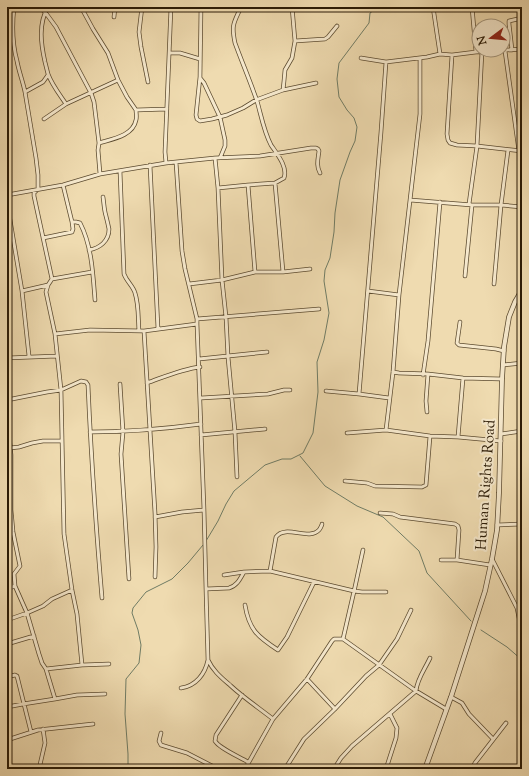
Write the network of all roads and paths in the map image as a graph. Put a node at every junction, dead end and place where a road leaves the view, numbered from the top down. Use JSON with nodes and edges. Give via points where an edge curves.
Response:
{"nodes":[{"id":1,"x":14,"y":7,"type":"edge"},
{"id":2,"x":39,"y":7,"type":"edge"},
{"id":3,"x":48,"y":7,"type":"edge"},
{"id":4,"x":81,"y":7,"type":"edge"},
{"id":5,"x":115,"y":7,"type":"edge"},
{"id":6,"x":142,"y":7,"type":"edge"},
{"id":7,"x":171,"y":7,"type":"edge"},
{"id":8,"x":201,"y":7,"type":"edge"},
{"id":9,"x":241,"y":7,"type":"edge"},
{"id":10,"x":292,"y":7,"type":"edge"},
{"id":11,"x":433,"y":7,"type":"edge"},
{"id":12,"x":472,"y":7,"type":"edge"},
{"id":13,"x":45,"y":12,"type":"junction"},
{"id":14,"x":114,"y":17,"type":"dead end"},
{"id":15,"x":473,"y":18,"type":"edge"},
{"id":16,"x":522,"y":18,"type":"edge"},
{"id":17,"x":337,"y":26,"type":"dead end"},
{"id":18,"x":295,"y":41,"type":"junction"},
{"id":19,"x":512,"y":50,"type":"joint"},
{"id":20,"x":522,"y":50,"type":"edge"},
{"id":21,"x":170,"y":53,"type":"junction"},
{"id":22,"x":471,"y":53,"type":"edge"},
{"id":23,"x":440,"y":54,"type":"junction"},
{"id":24,"x":452,"y":55,"type":"junction"},
{"id":25,"x":361,"y":58,"type":"dead end"},
{"id":26,"x":420,"y":58,"type":"junction"},
{"id":27,"x":482,"y":58,"type":"edge"},
{"id":28,"x":506,"y":58,"type":"edge"},
{"id":29,"x":200,"y":59,"type":"junction"},
{"id":30,"x":386,"y":62,"type":"junction"},
{"id":31,"x":48,"y":75,"type":"junction"},
{"id":32,"x":200,"y":77,"type":"junction"},
{"id":33,"x":118,"y":80,"type":"junction"},
{"id":34,"x":148,"y":82,"type":"dead end"},
{"id":35,"x":316,"y":83,"type":"dead end"},
{"id":36,"x":284,"y":90,"type":"junction"},
{"id":37,"x":25,"y":92,"type":"junction"},
{"id":38,"x":91,"y":93,"type":"junction"},
{"id":39,"x":256,"y":100,"type":"junction"},
{"id":40,"x":66,"y":104,"type":"junction"},
{"id":41,"x":167,"y":109,"type":"junction"},
{"id":42,"x":136,"y":110,"type":"junction"},
{"id":43,"x":220,"y":117,"type":"junction"},
{"id":44,"x":44,"y":120,"type":"dead end"},
{"id":45,"x":99,"y":143,"type":"junction"},
{"id":46,"x":477,"y":146,"type":"junction"},
{"id":47,"x":508,"y":150,"type":"junction"},
{"id":48,"x":520,"y":151,"type":"edge"},
{"id":49,"x":278,"y":153,"type":"junction"},
{"id":50,"x":215,"y":158,"type":"junction"},
{"id":51,"x":220,"y":158,"type":"junction"},
{"id":52,"x":166,"y":162,"type":"junction"},
{"id":53,"x":176,"y":162,"type":"junction"},
{"id":54,"x":150,"y":165,"type":"junction"},
{"id":55,"x":120,"y":171,"type":"junction"},
{"id":56,"x":320,"y":173,"type":"dead end"},
{"id":57,"x":100,"y":174,"type":"junction"},
{"id":58,"x":275,"y":182,"type":"junction"},
{"id":59,"x":63,"y":185,"type":"junction"},
{"id":60,"x":248,"y":185,"type":"junction"},
{"id":61,"x":218,"y":188,"type":"junction"},
{"id":62,"x":38,"y":189,"type":"junction"},
{"id":63,"x":7,"y":195,"type":"edge"},
{"id":64,"x":103,"y":197,"type":"dead end"},
{"id":65,"x":410,"y":200,"type":"junction"},
{"id":66,"x":7,"y":202,"type":"edge"},
{"id":67,"x":440,"y":202,"type":"junction"},
{"id":68,"x":471,"y":205,"type":"junction"},
{"id":69,"x":501,"y":205,"type":"junction"},
{"id":70,"x":522,"y":207,"type":"edge"},
{"id":71,"x":72,"y":222,"type":"junction"},
{"id":72,"x":43,"y":238,"type":"junction"},
{"id":73,"x":89,"y":250,"type":"junction"},
{"id":74,"x":310,"y":269,"type":"dead end"},
{"id":75,"x":92,"y":272,"type":"junction"},
{"id":76,"x":255,"y":272,"type":"junction"},
{"id":77,"x":283,"y":272,"type":"junction"},
{"id":78,"x":465,"y":276,"type":"dead end"},
{"id":79,"x":52,"y":279,"type":"junction"},
{"id":80,"x":222,"y":280,"type":"junction"},
{"id":81,"x":189,"y":284,"type":"junction"},
{"id":82,"x":494,"y":284,"type":"dead end"},
{"id":83,"x":48,"y":285,"type":"junction"},
{"id":84,"x":22,"y":290,"type":"junction"},
{"id":85,"x":522,"y":290,"type":"edge"},
{"id":86,"x":368,"y":291,"type":"junction"},
{"id":87,"x":399,"y":295,"type":"junction"},
{"id":88,"x":521,"y":296,"type":"edge"},
{"id":89,"x":95,"y":300,"type":"dead end"},
{"id":90,"x":319,"y":309,"type":"dead end"},
{"id":91,"x":226,"y":317,"type":"junction"},
{"id":92,"x":197,"y":319,"type":"junction"},
{"id":93,"x":460,"y":322,"type":"dead end"},
{"id":94,"x":197,"y":324,"type":"junction"},
{"id":95,"x":158,"y":329,"type":"junction"},
{"id":96,"x":139,"y":331,"type":"junction"},
{"id":97,"x":144,"y":331,"type":"junction"},
{"id":98,"x":55,"y":334,"type":"junction"},
{"id":99,"x":504,"y":351,"type":"junction"},
{"id":100,"x":267,"y":352,"type":"dead end"},
{"id":101,"x":29,"y":356,"type":"junction"},
{"id":102,"x":57,"y":356,"type":"junction"},
{"id":103,"x":228,"y":357,"type":"junction"},
{"id":104,"x":7,"y":358,"type":"edge"},
{"id":105,"x":199,"y":359,"type":"junction"},
{"id":106,"x":522,"y":364,"type":"edge"},
{"id":107,"x":503,"y":365,"type":"junction"},
{"id":108,"x":200,"y":367,"type":"junction"},
{"id":109,"x":393,"y":372,"type":"junction"},
{"id":110,"x":428,"y":374,"type":"junction"},
{"id":111,"x":423,"y":375,"type":"junction"},
{"id":112,"x":463,"y":378,"type":"junction"},
{"id":113,"x":502,"y":379,"type":"junction"},
{"id":114,"x":147,"y":383,"type":"junction"},
{"id":115,"x":120,"y":384,"type":"dead end"},
{"id":116,"x":61,"y":390,"type":"junction"},
{"id":117,"x":290,"y":390,"type":"dead end"},
{"id":118,"x":326,"y":391,"type":"dead end"},
{"id":119,"x":359,"y":394,"type":"junction"},
{"id":120,"x":232,"y":396,"type":"junction"},
{"id":121,"x":201,"y":398,"type":"junction"},
{"id":122,"x":389,"y":398,"type":"junction"},
{"id":123,"x":7,"y":400,"type":"edge"},
{"id":124,"x":427,"y":412,"type":"dead end"},
{"id":125,"x":7,"y":416,"type":"edge"},
{"id":126,"x":201,"y":424,"type":"junction"},
{"id":127,"x":150,"y":429,"type":"junction"},
{"id":128,"x":265,"y":429,"type":"dead end"},
{"id":129,"x":386,"y":430,"type":"junction"},
{"id":130,"x":522,"y":431,"type":"edge"},
{"id":131,"x":90,"y":432,"type":"junction"},
{"id":132,"x":123,"y":432,"type":"junction"},
{"id":133,"x":235,"y":432,"type":"junction"},
{"id":134,"x":347,"y":433,"type":"dead end"},
{"id":135,"x":501,"y":434,"type":"junction"},
{"id":136,"x":201,"y":435,"type":"junction"},
{"id":137,"x":430,"y":436,"type":"junction"},
{"id":138,"x":458,"y":437,"type":"junction"},
{"id":139,"x":62,"y":441,"type":"junction"},
{"id":140,"x":501,"y":441,"type":"junction"},
{"id":141,"x":10,"y":448,"type":"junction"},
{"id":142,"x":237,"y":477,"type":"dead end"},
{"id":143,"x":345,"y":481,"type":"dead end"},
{"id":144,"x":204,"y":510,"type":"junction"},
{"id":145,"x":380,"y":513,"type":"dead end"},
{"id":146,"x":155,"y":517,"type":"junction"},
{"id":147,"x":322,"y":524,"type":"dead end"},
{"id":148,"x":522,"y":524,"type":"edge"},
{"id":149,"x":497,"y":525,"type":"junction"},
{"id":150,"x":363,"y":550,"type":"dead end"},
{"id":151,"x":492,"y":559,"type":"junction"},
{"id":152,"x":442,"y":560,"type":"dead end"},
{"id":153,"x":457,"y":560,"type":"junction"},
{"id":154,"x":490,"y":565,"type":"junction"},
{"id":155,"x":270,"y":571,"type":"junction"},
{"id":156,"x":244,"y":572,"type":"junction"},
{"id":157,"x":224,"y":575,"type":"dead end"},
{"id":158,"x":155,"y":577,"type":"dead end"},
{"id":159,"x":129,"y":579,"type":"dead end"},
{"id":160,"x":314,"y":582,"type":"junction"},
{"id":161,"x":16,"y":586,"type":"junction"},
{"id":162,"x":7,"y":589,"type":"edge"},
{"id":163,"x":206,"y":589,"type":"junction"},
{"id":164,"x":72,"y":590,"type":"junction"},
{"id":165,"x":354,"y":591,"type":"junction"},
{"id":166,"x":386,"y":592,"type":"dead end"},
{"id":167,"x":102,"y":598,"type":"dead end"},
{"id":168,"x":245,"y":605,"type":"dead end"},
{"id":169,"x":522,"y":606,"type":"edge"},
{"id":170,"x":517,"y":608,"type":"junction"},
{"id":171,"x":411,"y":610,"type":"dead end"},
{"id":172,"x":27,"y":613,"type":"junction"},
{"id":173,"x":7,"y":620,"type":"edge"},
{"id":174,"x":522,"y":632,"type":"edge"},
{"id":175,"x":34,"y":636,"type":"junction"},
{"id":176,"x":343,"y":639,"type":"junction"},
{"id":177,"x":7,"y":644,"type":"edge"},
{"id":178,"x":430,"y":658,"type":"dead end"},
{"id":179,"x":208,"y":660,"type":"junction"},
{"id":180,"x":109,"y":664,"type":"dead end"},
{"id":181,"x":82,"y":665,"type":"junction"},
{"id":182,"x":379,"y":665,"type":"junction"},
{"id":183,"x":46,"y":669,"type":"junction"},
{"id":184,"x":7,"y":677,"type":"edge"},
{"id":185,"x":306,"y":679,"type":"junction"},
{"id":186,"x":181,"y":688,"type":"dead end"},
{"id":187,"x":416,"y":691,"type":"junction"},
{"id":188,"x":105,"y":694,"type":"dead end"},
{"id":189,"x":242,"y":696,"type":"junction"},
{"id":190,"x":451,"y":697,"type":"junction"},
{"id":191,"x":55,"y":699,"type":"junction"},
{"id":192,"x":24,"y":704,"type":"junction"},
{"id":193,"x":7,"y":707,"type":"edge"},
{"id":194,"x":335,"y":709,"type":"junction"},
{"id":195,"x":446,"y":709,"type":"junction"},
{"id":196,"x":390,"y":714,"type":"junction"},
{"id":197,"x":273,"y":720,"type":"junction"},
{"id":198,"x":506,"y":723,"type":"dead end"},
{"id":199,"x":93,"y":724,"type":"dead end"},
{"id":200,"x":43,"y":729,"type":"junction"},
{"id":201,"x":31,"y":732,"type":"junction"},
{"id":202,"x":161,"y":733,"type":"dead end"},
{"id":203,"x":493,"y":738,"type":"junction"},
{"id":204,"x":7,"y":740,"type":"edge"},
{"id":205,"x":248,"y":762,"type":"junction"},
{"id":206,"x":39,"y":769,"type":"edge"},
{"id":207,"x":218,"y":769,"type":"edge"},
{"id":208,"x":245,"y":769,"type":"edge"},
{"id":209,"x":285,"y":769,"type":"edge"},
{"id":210,"x":334,"y":769,"type":"edge"},
{"id":211,"x":386,"y":769,"type":"edge"},
{"id":212,"x":425,"y":769,"type":"edge"},
{"id":213,"x":474,"y":769,"type":"edge"}],
"edges":[{"from":1,"to":37,"type":"street","via":[[13,40]]},
{"from":2,"to":13,"type":"street"},
{"from":3,"to":13,"type":"street"},
{"from":4,"to":33,"type":"street","via":[[108,53]]},
{"from":5,"to":14,"type":"street"},
{"from":6,"to":34,"type":"street","via":[[139,32]]},
{"from":7,"to":21,"type":"street"},
{"from":8,"to":29,"type":"street"},
{"from":9,"to":39,"type":"street","via":[[233,25],[233,35]]},
{"from":10,"to":18,"type":"street"},
{"from":11,"to":23,"type":"street"},
{"from":12,"to":15,"type":"street"},
{"from":13,"to":31,"type":"street","via":[[41,34]]},
{"from":13,"to":38,"type":"street","via":[[56,27]]},
{"from":16,"to":19,"type":"street","via":[[509,21]]},
{"from":17,"to":18,"type":"street","via":[[325,39]]},
{"from":18,"to":36,"type":"street","via":[[292,58],[286,70]]},
{"from":19,"to":20,"type":"street"},
{"from":21,"to":29,"type":"street"},
{"from":21,"to":41,"type":"street"},
{"from":22,"to":24,"type":"street"},
{"from":23,"to":24,"type":"street"},
{"from":23,"to":26,"type":"street"},
{"from":24,"to":46,"type":"street","via":[[448,140],[453,144]]},
{"from":25,"to":30,"type":"street"},
{"from":26,"to":30,"type":"street"},
{"from":26,"to":65,"type":"street","via":[[420,114]]},
{"from":27,"to":46,"type":"street"},
{"from":28,"to":48,"type":"street"},
{"from":29,"to":32,"type":"street"},
{"from":30,"to":86,"type":"street"},
{"from":31,"to":37,"type":"street","via":[[43,82]]},
{"from":31,"to":40,"type":"street"},
{"from":32,"to":43,"type":"street"},
{"from":32,"to":43,"type":"street","via":[[197,119],[200,121]]},
{"from":33,"to":38,"type":"street"},
{"from":33,"to":42,"type":"street"},
{"from":35,"to":36,"type":"street"},
{"from":36,"to":39,"type":"street"},
{"from":37,"to":62,"type":"street","via":[[36,158]]},
{"from":38,"to":40,"type":"street"},
{"from":38,"to":45,"type":"street"},
{"from":39,"to":43,"type":"street"},
{"from":39,"to":49,"type":"street","via":[[271,144]]},
{"from":40,"to":44,"type":"street"},
{"from":41,"to":42,"type":"street"},
{"from":41,"to":52,"type":"street"},
{"from":42,"to":45,"type":"street","via":[[133,128],[118,137]]},
{"from":43,"to":51,"type":"street","via":[[225,146]]},
{"from":45,"to":57,"type":"street"},
{"from":46,"to":47,"type":"street"},
{"from":46,"to":68,"type":"street"},
{"from":47,"to":48,"type":"street"},
{"from":47,"to":69,"type":"street"},
{"from":49,"to":51,"type":"street"},
{"from":49,"to":56,"type":"street","via":[[316,148],[319,151],[317,168]]},
{"from":49,"to":58,"type":"street","via":[[285,176]]},
{"from":50,"to":51,"type":"street"},
{"from":50,"to":53,"type":"street"},
{"from":50,"to":61,"type":"street"},
{"from":52,"to":53,"type":"street"},
{"from":52,"to":54,"type":"street"},
{"from":53,"to":81,"type":"street","via":[[182,251]]},
{"from":54,"to":55,"type":"street"},
{"from":54,"to":95,"type":"street"},
{"from":55,"to":57,"type":"street"},
{"from":55,"to":96,"type":"street","via":[[124,274],[135,294]]},
{"from":57,"to":59,"type":"street"},
{"from":58,"to":60,"type":"street"},
{"from":58,"to":77,"type":"street"},
{"from":59,"to":62,"type":"street"},
{"from":59,"to":71,"type":"street"},
{"from":60,"to":61,"type":"street"},
{"from":60,"to":76,"type":"street"},
{"from":61,"to":80,"type":"street"},
{"from":62,"to":63,"type":"street"},
{"from":62,"to":72,"type":"street","via":[[34,196]]},
{"from":64,"to":73,"type":"street","via":[[108,234],[104,243]]},
{"from":65,"to":67,"type":"street"},
{"from":65,"to":87,"type":"street"},
{"from":66,"to":84,"type":"street"},
{"from":67,"to":68,"type":"street"},
{"from":67,"to":111,"type":"street"},
{"from":68,"to":69,"type":"street"},
{"from":68,"to":78,"type":"street"},
{"from":69,"to":70,"type":"street"},
{"from":69,"to":82,"type":"street"},
{"from":71,"to":72,"type":"street","via":[[72,232]]},
{"from":71,"to":73,"type":"street","via":[[80,223]]},
{"from":72,"to":79,"type":"street"},
{"from":73,"to":75,"type":"street"},
{"from":74,"to":77,"type":"street"},
{"from":75,"to":79,"type":"street"},
{"from":75,"to":89,"type":"street"},
{"from":76,"to":77,"type":"street"},
{"from":76,"to":80,"type":"street"},
{"from":79,"to":83,"type":"street"},
{"from":80,"to":81,"type":"street"},
{"from":80,"to":91,"type":"street"},
{"from":81,"to":92,"type":"street"},
{"from":83,"to":84,"type":"street"},
{"from":83,"to":98,"type":"street","via":[[46,292]]},
{"from":84,"to":101,"type":"street"},
{"from":85,"to":88,"type":"street","name":"Human Rights Road"},
{"from":86,"to":87,"type":"street"},
{"from":86,"to":119,"type":"street"},
{"from":87,"to":109,"type":"street"},
{"from":88,"to":99,"type":"street","name":"Human Rights Road","via":[[515,302],[509,317]]},
{"from":90,"to":91,"type":"street"},
{"from":91,"to":92,"type":"street"},
{"from":91,"to":103,"type":"street"},
{"from":92,"to":94,"type":"street"},
{"from":93,"to":99,"type":"street","via":[[457,343],[459,345]]},
{"from":94,"to":95,"type":"street"},
{"from":94,"to":105,"type":"street"},
{"from":95,"to":97,"type":"street"},
{"from":96,"to":97,"type":"street"},
{"from":96,"to":98,"type":"street","via":[[90,330]]},
{"from":97,"to":114,"type":"street"},
{"from":98,"to":102,"type":"street"},
{"from":99,"to":107,"type":"street","name":"Human Rights Road"},
{"from":100,"to":103,"type":"street"},
{"from":101,"to":102,"type":"street"},
{"from":101,"to":104,"type":"street"},
{"from":102,"to":116,"type":"street"},
{"from":103,"to":105,"type":"street"},
{"from":103,"to":120,"type":"street"},
{"from":105,"to":108,"type":"street"},
{"from":106,"to":107,"type":"street"},
{"from":107,"to":113,"type":"street","name":"Human Rights Road"},
{"from":108,"to":114,"type":"street"},
{"from":108,"to":121,"type":"street"},
{"from":109,"to":111,"type":"street"},
{"from":109,"to":122,"type":"street"},
{"from":110,"to":111,"type":"street"},
{"from":110,"to":112,"type":"street"},
{"from":110,"to":124,"type":"street"},
{"from":112,"to":113,"type":"street"},
{"from":112,"to":138,"type":"street"},
{"from":113,"to":135,"type":"street","name":"Human Rights Road"},
{"from":114,"to":127,"type":"street"},
{"from":115,"to":132,"type":"street"},
{"from":116,"to":123,"type":"street"},
{"from":116,"to":131,"type":"street","via":[[81,381],[86,382]]},
{"from":116,"to":139,"type":"street"},
{"from":117,"to":120,"type":"street"},
{"from":118,"to":119,"type":"street"},
{"from":119,"to":122,"type":"street"},
{"from":120,"to":121,"type":"street"},
{"from":120,"to":133,"type":"street"},
{"from":121,"to":126,"type":"street"},
{"from":122,"to":129,"type":"street"},
{"from":125,"to":141,"type":"street"},
{"from":126,"to":127,"type":"street"},
{"from":126,"to":136,"type":"street"},
{"from":127,"to":132,"type":"street"},
{"from":127,"to":146,"type":"street"},
{"from":128,"to":133,"type":"street"},
{"from":129,"to":134,"type":"street"},
{"from":129,"to":137,"type":"street"},
{"from":130,"to":135,"type":"street"},
{"from":131,"to":132,"type":"street"},
{"from":131,"to":167,"type":"street"},
{"from":132,"to":159,"type":"street","via":[[121,454]]},
{"from":133,"to":136,"type":"street"},
{"from":133,"to":142,"type":"street"},
{"from":135,"to":140,"type":"street","name":"Human Rights Road"},
{"from":136,"to":144,"type":"street"},
{"from":137,"to":138,"type":"street"},
{"from":137,"to":143,"type":"street","via":[[425,486],[375,486]]},
{"from":138,"to":140,"type":"street"},
{"from":139,"to":141,"type":"street","via":[[38,442]]},
{"from":139,"to":164,"type":"street","via":[[64,534]]},
{"from":140,"to":149,"type":"street","name":"Human Rights Road"},
{"from":141,"to":161,"type":"street","via":[[11,510],[20,566],[14,574]]},
{"from":144,"to":146,"type":"street"},
{"from":144,"to":163,"type":"street"},
{"from":145,"to":153,"type":"street","via":[[455,524],[459,530]]},
{"from":146,"to":158,"type":"street"},
{"from":147,"to":155,"type":"street","via":[[320,530],[313,533],[278,534]]},
{"from":148,"to":149,"type":"street"},
{"from":149,"to":151,"type":"street","name":"Human Rights Road"},
{"from":150,"to":165,"type":"street"},
{"from":151,"to":154,"type":"street","name":"Human Rights Road"},
{"from":151,"to":170,"type":"street"},
{"from":152,"to":153,"type":"street"},
{"from":153,"to":154,"type":"street"},
{"from":154,"to":190,"type":"street","name":"Human Rights Road","via":[[485,591]]},
{"from":155,"to":156,"type":"street"},
{"from":155,"to":160,"type":"street"},
{"from":156,"to":157,"type":"street"},
{"from":156,"to":163,"type":"street","via":[[237,584],[232,587]]},
{"from":160,"to":165,"type":"street"},
{"from":160,"to":168,"type":"street","via":[[278,650],[253,629]]},
{"from":161,"to":162,"type":"street"},
{"from":161,"to":172,"type":"street"},
{"from":163,"to":179,"type":"street"},
{"from":164,"to":172,"type":"street"},
{"from":164,"to":181,"type":"street"},
{"from":165,"to":166,"type":"street"},
{"from":165,"to":176,"type":"street"},
{"from":169,"to":170,"type":"street"},
{"from":170,"to":174,"type":"street"},
{"from":171,"to":182,"type":"street","via":[[397,639]]},
{"from":172,"to":173,"type":"street"},
{"from":172,"to":175,"type":"street"},
{"from":175,"to":177,"type":"street"},
{"from":175,"to":183,"type":"street"},
{"from":176,"to":182,"type":"street"},
{"from":176,"to":185,"type":"street","via":[[332,641]]},
{"from":178,"to":187,"type":"street"},
{"from":179,"to":186,"type":"street","via":[[201,677],[192,685]]},
{"from":179,"to":189,"type":"street","via":[[216,672]]},
{"from":180,"to":181,"type":"street"},
{"from":181,"to":183,"type":"street"},
{"from":182,"to":187,"type":"street"},
{"from":182,"to":194,"type":"street"},
{"from":183,"to":191,"type":"street"},
{"from":184,"to":192,"type":"street","via":[[17,676]]},
{"from":185,"to":194,"type":"street"},
{"from":185,"to":197,"type":"street"},
{"from":187,"to":195,"type":"street"},
{"from":187,"to":196,"type":"street"},
{"from":188,"to":191,"type":"street","via":[[77,694]]},
{"from":189,"to":197,"type":"street"},
{"from":189,"to":205,"type":"street","via":[[215,741]]},
{"from":190,"to":195,"type":"street","name":"Human Rights Road"},
{"from":190,"to":203,"type":"street","via":[[462,703],[469,714]]},
{"from":191,"to":192,"type":"street"},
{"from":192,"to":193,"type":"street"},
{"from":192,"to":201,"type":"street"},
{"from":194,"to":209,"type":"street","via":[[304,739]]},
{"from":195,"to":212,"type":"street","name":"Human Rights Road"},
{"from":196,"to":210,"type":"street","via":[[352,746]]},
{"from":196,"to":211,"type":"street","via":[[396,728],[396,738]]},
{"from":197,"to":205,"type":"street"},
{"from":198,"to":203,"type":"street"},
{"from":199,"to":200,"type":"street"},
{"from":200,"to":201,"type":"street"},
{"from":200,"to":206,"type":"street","via":[[45,744]]},
{"from":201,"to":204,"type":"street"},
{"from":202,"to":207,"type":"street","via":[[161,745],[187,752]]},
{"from":203,"to":213,"type":"street","via":[[475,763]]},
{"from":205,"to":208,"type":"street"}]}
